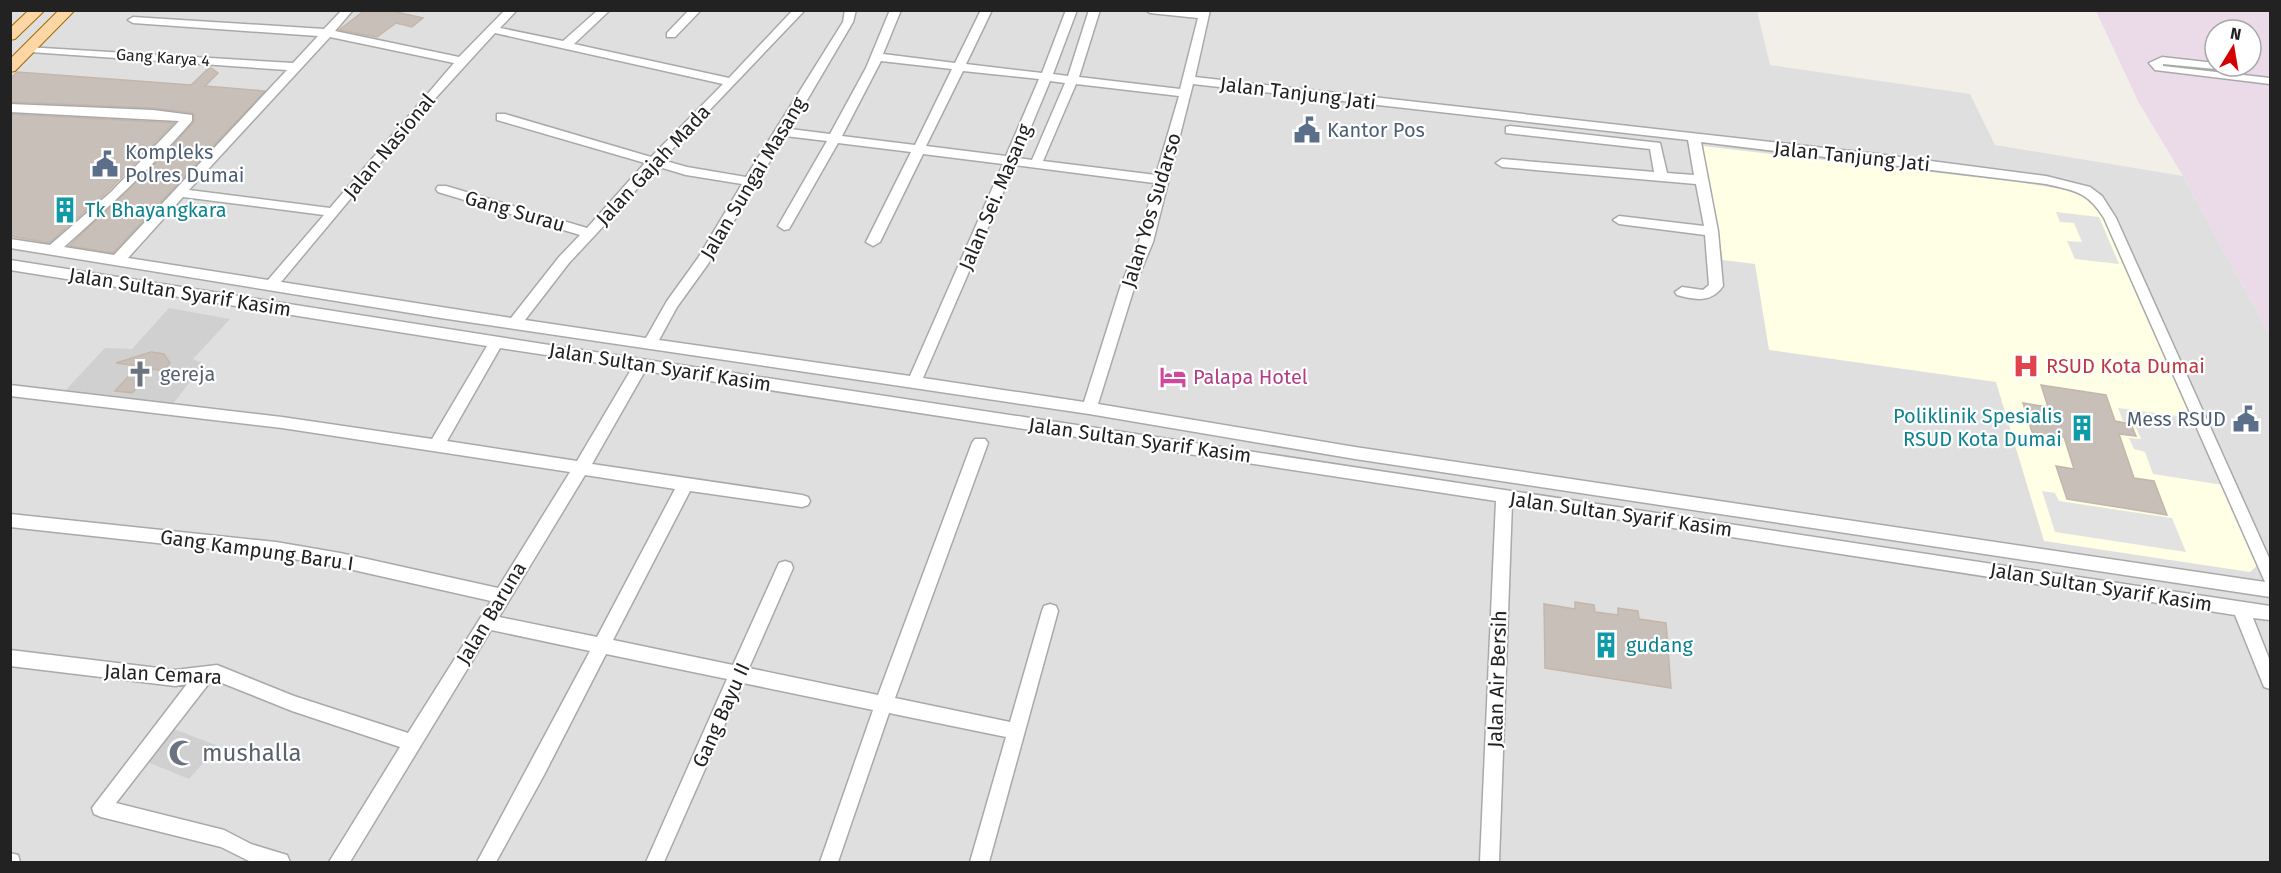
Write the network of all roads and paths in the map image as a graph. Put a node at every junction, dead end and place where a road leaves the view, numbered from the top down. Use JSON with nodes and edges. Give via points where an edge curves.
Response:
{"nodes":[{"id":1,"x":38,"y":10,"type":"edge"},
{"id":2,"x":68,"y":10,"type":"edge"},
{"id":3,"x":348,"y":10,"type":"edge"},
{"id":4,"x":512,"y":10,"type":"edge"},
{"id":5,"x":605,"y":10,"type":"edge"},
{"id":6,"x":696,"y":10,"type":"edge"},
{"id":7,"x":800,"y":10,"type":"edge"},
{"id":8,"x":851,"y":10,"type":"edge"},
{"id":9,"x":896,"y":10,"type":"edge"},
{"id":10,"x":987,"y":10,"type":"edge"},
{"id":11,"x":1072,"y":10,"type":"edge"},
{"id":12,"x":1095,"y":10,"type":"edge"},
{"id":13,"x":1150,"y":10,"type":"edge"},
{"id":14,"x":1205,"y":13,"type":"edge"},
{"id":15,"x":133,"y":20,"type":"dead end"},
{"id":16,"x":492,"y":29,"type":"junction"},
{"id":17,"x":328,"y":33,"type":"junction"},
{"id":18,"x":671,"y":35,"type":"dead end"},
{"id":19,"x":10,"y":36,"type":"edge"},
{"id":20,"x":565,"y":46,"type":"junction"},
{"id":21,"x":1058,"y":48,"type":"junction"},
{"id":22,"x":30,"y":49,"type":"junction"},
{"id":23,"x":1083,"y":51,"type":"junction"},
{"id":24,"x":877,"y":57,"type":"junction"},
{"id":25,"x":462,"y":61,"type":"junction"},
{"id":26,"x":2203,"y":65,"type":"edge"},
{"id":27,"x":297,"y":67,"type":"junction"},
{"id":28,"x":960,"y":67,"type":"junction"},
{"id":29,"x":10,"y":68,"type":"edge"},
{"id":30,"x":2203,"y":74,"type":"edge"},
{"id":31,"x":1046,"y":77,"type":"junction"},
{"id":32,"x":2243,"y":78,"type":"edge"},
{"id":33,"x":1072,"y":80,"type":"junction"},
{"id":34,"x":1189,"y":80,"type":"junction"},
{"id":35,"x":2271,"y":81,"type":"edge"},
{"id":36,"x":731,"y":82,"type":"junction"},
{"id":37,"x":1184,"y":93,"type":"junction"},
{"id":38,"x":1038,"y":97,"type":"junction"},
{"id":39,"x":1063,"y":100,"type":"junction"},
{"id":40,"x":10,"y":108,"type":"edge"},
{"id":41,"x":501,"y":117,"type":"dead end"},
{"id":42,"x":1510,"y":130,"type":"dead end"},
{"id":43,"x":782,"y":132,"type":"junction"},
{"id":44,"x":832,"y":138,"type":"junction"},
{"id":45,"x":1694,"y":139,"type":"junction"},
{"id":46,"x":919,"y":150,"type":"junction"},
{"id":47,"x":654,"y":160,"type":"junction"},
{"id":48,"x":1010,"y":161,"type":"junction"},
{"id":49,"x":1502,"y":163,"type":"dead end"},
{"id":50,"x":1036,"y":164,"type":"junction"},
{"id":51,"x":1661,"y":177,"type":"junction"},
{"id":52,"x":1161,"y":180,"type":"junction"},
{"id":53,"x":1702,"y":180,"type":"junction"},
{"id":54,"x":751,"y":182,"type":"junction"},
{"id":55,"x":442,"y":189,"type":"dead end"},
{"id":56,"x":180,"y":193,"type":"junction"},
{"id":57,"x":332,"y":212,"type":"junction"},
{"id":58,"x":1619,"y":220,"type":"dead end"},
{"id":59,"x":784,"y":226,"type":"dead end"},
{"id":60,"x":1712,"y":231,"type":"junction"},
{"id":61,"x":589,"y":233,"type":"junction"},
{"id":62,"x":873,"y":242,"type":"dead end"},
{"id":63,"x":10,"y":243,"type":"edge"},
{"id":64,"x":53,"y":250,"type":"junction"},
{"id":65,"x":117,"y":261,"type":"junction"},
{"id":66,"x":10,"y":265,"type":"edge"},
{"id":67,"x":271,"y":286,"type":"junction"},
{"id":68,"x":1682,"y":292,"type":"dead end"},
{"id":69,"x":514,"y":324,"type":"junction"},
{"id":70,"x":496,"y":342,"type":"junction"},
{"id":71,"x":650,"y":343,"type":"junction"},
{"id":72,"x":642,"y":364,"type":"junction"},
{"id":73,"x":914,"y":383,"type":"junction"},
{"id":74,"x":10,"y":390,"type":"edge"},
{"id":75,"x":1089,"y":408,"type":"junction"},
{"id":76,"x":989,"y":418,"type":"junction"},
{"id":77,"x":436,"y":446,"type":"junction"},
{"id":78,"x":581,"y":467,"type":"junction"},
{"id":79,"x":685,"y":485,"type":"junction"},
{"id":80,"x":1504,"y":496,"type":"junction"},
{"id":81,"x":802,"y":501,"type":"dead end"},
{"id":82,"x":1685,"y":502,"type":"junction"},
{"id":83,"x":10,"y":520,"type":"edge"},
{"id":84,"x":1688,"y":523,"type":"junction"},
{"id":85,"x":785,"y":568,"type":"dead end"},
{"id":86,"x":2271,"y":577,"type":"edge"},
{"id":87,"x":2271,"y":590,"type":"edge"},
{"id":88,"x":501,"y":596,"type":"junction"},
{"id":89,"x":2241,"y":608,"type":"junction"},
{"id":90,"x":1050,"y":611,"type":"dead end"},
{"id":91,"x":2271,"y":613,"type":"edge"},
{"id":92,"x":487,"y":622,"type":"junction"},
{"id":93,"x":602,"y":645,"type":"junction"},
{"id":94,"x":10,"y":658,"type":"edge"},
{"id":95,"x":740,"y":673,"type":"junction"},
{"id":96,"x":204,"y":676,"type":"junction"},
{"id":97,"x":2271,"y":681,"type":"edge"},
{"id":98,"x":884,"y":703,"type":"junction"},
{"id":99,"x":1016,"y":731,"type":"junction"},
{"id":100,"x":413,"y":743,"type":"junction"},
{"id":101,"x":280,"y":862,"type":"edge"},
{"id":102,"x":339,"y":862,"type":"edge"},
{"id":103,"x":486,"y":862,"type":"edge"},
{"id":104,"x":655,"y":862,"type":"edge"},
{"id":105,"x":829,"y":862,"type":"edge"},
{"id":106,"x":980,"y":862,"type":"edge"},
{"id":107,"x":1489,"y":862,"type":"edge"}],
"edges":[{"from":1,"to":19,"type":"main road"},
{"from":2,"to":22,"type":"main road"},
{"from":3,"to":17,"type":"street"},
{"from":4,"to":16,"type":"street","name":"Jalan Nasional"},
{"from":5,"to":20,"type":"street"},
{"from":6,"to":18,"type":"street"},
{"from":7,"to":36,"type":"street","name":"Jalan Gajah Mada"},
{"from":8,"to":43,"type":"street","name":"Jalan Sungai Masang","via":[[836,43]]},
{"from":9,"to":24,"type":"street"},
{"from":10,"to":28,"type":"street"},
{"from":11,"to":21,"type":"street","name":"Jalan Sei. Masang"},
{"from":12,"to":23,"type":"street"},
{"from":13,"to":14,"type":"street"},
{"from":14,"to":34,"type":"street","name":"Jalan Yos Sudarso"},
{"from":15,"to":17,"type":"street"},
{"from":16,"to":20,"type":"street"},
{"from":16,"to":25,"type":"street","name":"Jalan Nasional"},
{"from":17,"to":25,"type":"street"},
{"from":17,"to":27,"type":"street"},
{"from":20,"to":36,"type":"street"},
{"from":21,"to":23,"type":"street"},
{"from":21,"to":31,"type":"street","name":"Jalan Sei. Masang"},
{"from":22,"to":27,"type":"street","name":"Gang Karya 4"},
{"from":22,"to":29,"type":"main road"},
{"from":23,"to":33,"type":"street"},
{"from":24,"to":28,"type":"street"},
{"from":24,"to":44,"type":"street"},
{"from":25,"to":57,"type":"street","name":"Jalan Nasional"},
{"from":26,"to":30,"type":"street","via":[[2162,60],[2155,63],[2167,70]]},
{"from":27,"to":56,"type":"street"},
{"from":28,"to":31,"type":"street"},
{"from":28,"to":46,"type":"street"},
{"from":31,"to":33,"type":"street"},
{"from":31,"to":38,"type":"street","name":"Jalan Sei. Masang"},
{"from":32,"to":35,"type":"street"},
{"from":33,"to":37,"type":"street"},
{"from":33,"to":39,"type":"street"},
{"from":34,"to":37,"type":"street","name":"Jalan Yos Sudarso"},
{"from":34,"to":45,"type":"street","name":"Jalan Tanjung Jati"},
{"from":36,"to":47,"type":"street","name":"Jalan Gajah Mada"},
{"from":37,"to":52,"type":"street","name":"Jalan Yos Sudarso"},
{"from":38,"to":39,"type":"street"},
{"from":38,"to":48,"type":"street","name":"Jalan Sei. Masang"},
{"from":39,"to":50,"type":"street"},
{"from":40,"to":64,"type":"street","via":[[188,118],[130,180]]},
{"from":41,"to":47,"type":"street"},
{"from":42,"to":51,"type":"street","via":[[1656,146]]},
{"from":43,"to":44,"type":"street"},
{"from":43,"to":54,"type":"street","name":"Jalan Sungai Masang"},
{"from":44,"to":46,"type":"street"},
{"from":44,"to":59,"type":"street"},
{"from":45,"to":53,"type":"street"},
{"from":45,"to":86,"type":"street","name":"Jalan Tanjung Jati","via":[[2046,180],[2077,186],[2092,195],[2110,218]]},
{"from":46,"to":48,"type":"street"},
{"from":46,"to":62,"type":"street"},
{"from":47,"to":54,"type":"street"},
{"from":47,"to":61,"type":"street","name":"Jalan Gajah Mada"},
{"from":48,"to":50,"type":"street"},
{"from":48,"to":73,"type":"street","name":"Jalan Sei. Masang"},
{"from":49,"to":51,"type":"street"},
{"from":50,"to":52,"type":"street"},
{"from":51,"to":53,"type":"street"},
{"from":52,"to":75,"type":"street","name":"Jalan Yos Sudarso","via":[[1146,242],[1128,285]]},
{"from":53,"to":60,"type":"street"},
{"from":54,"to":71,"type":"street","name":"Jalan Sungai Masang"},
{"from":55,"to":61,"type":"street","name":"Gang Surau"},
{"from":56,"to":57,"type":"street"},
{"from":56,"to":65,"type":"street"},
{"from":57,"to":67,"type":"street","name":"Jalan Nasional"},
{"from":58,"to":60,"type":"street"},
{"from":60,"to":68,"type":"street","via":[[1716,286],[1704,295]]},
{"from":61,"to":69,"type":"street","name":"Jalan Gajah Mada"},
{"from":63,"to":64,"type":"street","name":"Jalan Sultan Syarif Kasim"},
{"from":64,"to":65,"type":"street","name":"Jalan Sultan Syarif Kasim"},
{"from":65,"to":67,"type":"street","name":"Jalan Sultan Syarif Kasim"},
{"from":66,"to":70,"type":"street","name":"Jalan Sultan Syarif Kasim"},
{"from":67,"to":69,"type":"street","name":"Jalan Sultan Syarif Kasim"},
{"from":69,"to":71,"type":"street","name":"Jalan Sultan Syarif Kasim"},
{"from":70,"to":72,"type":"street","name":"Jalan Sultan Syarif Kasim"},
{"from":70,"to":77,"type":"street"},
{"from":71,"to":73,"type":"street","name":"Jalan Sultan Syarif Kasim"},
{"from":72,"to":76,"type":"street","name":"Jalan Sultan Syarif Kasim"},
{"from":72,"to":78,"type":"street","name":"Jalan Baruna"},
{"from":73,"to":75,"type":"street","name":"Jalan Sultan Syarif Kasim"},
{"from":74,"to":77,"type":"street"},
{"from":75,"to":82,"type":"street","name":"Jalan Sultan Syarif Kasim","via":[[1355,453]]},
{"from":76,"to":80,"type":"street","name":"Jalan Sultan Syarif Kasim"},
{"from":76,"to":98,"type":"street"},
{"from":77,"to":78,"type":"street"},
{"from":78,"to":79,"type":"street"},
{"from":78,"to":88,"type":"street","name":"Jalan Baruna"},
{"from":79,"to":81,"type":"street"},
{"from":79,"to":93,"type":"street"},
{"from":80,"to":84,"type":"street","name":"Jalan Sultan Syarif Kasim"},
{"from":80,"to":107,"type":"street","name":"Jalan Air Bersih"},
{"from":82,"to":84,"type":"street"},
{"from":82,"to":87,"type":"street","name":"Jalan Sultan Syarif Kasim"},
{"from":83,"to":88,"type":"street","name":"Gang Kampung Baru I","via":[[286,551]]},
{"from":84,"to":89,"type":"street","name":"Jalan Sultan Syarif Kasim"},
{"from":85,"to":95,"type":"street","name":"Gang Bayu II"},
{"from":88,"to":92,"type":"street","name":"Jalan Baruna"},
{"from":89,"to":91,"type":"street","name":"Jalan Sultan Syarif Kasim"},
{"from":89,"to":97,"type":"street"},
{"from":90,"to":99,"type":"street"},
{"from":92,"to":93,"type":"street"},
{"from":92,"to":100,"type":"street","name":"Jalan Baruna"},
{"from":93,"to":95,"type":"street"},
{"from":93,"to":103,"type":"street"},
{"from":94,"to":96,"type":"street","name":"Jalan Cemara","via":[[159,677]]},
{"from":95,"to":98,"type":"street"},
{"from":95,"to":104,"type":"street","name":"Gang Bayu II"},
{"from":96,"to":100,"type":"street","name":"Jalan Cemara","via":[[217,673],[292,703]]},
{"from":96,"to":101,"type":"street","via":[[101,808],[224,839],[247,852]]},
{"from":98,"to":99,"type":"street"},
{"from":98,"to":105,"type":"street"},
{"from":99,"to":106,"type":"street"},
{"from":100,"to":102,"type":"street","name":"Jalan Baruna"}]}
